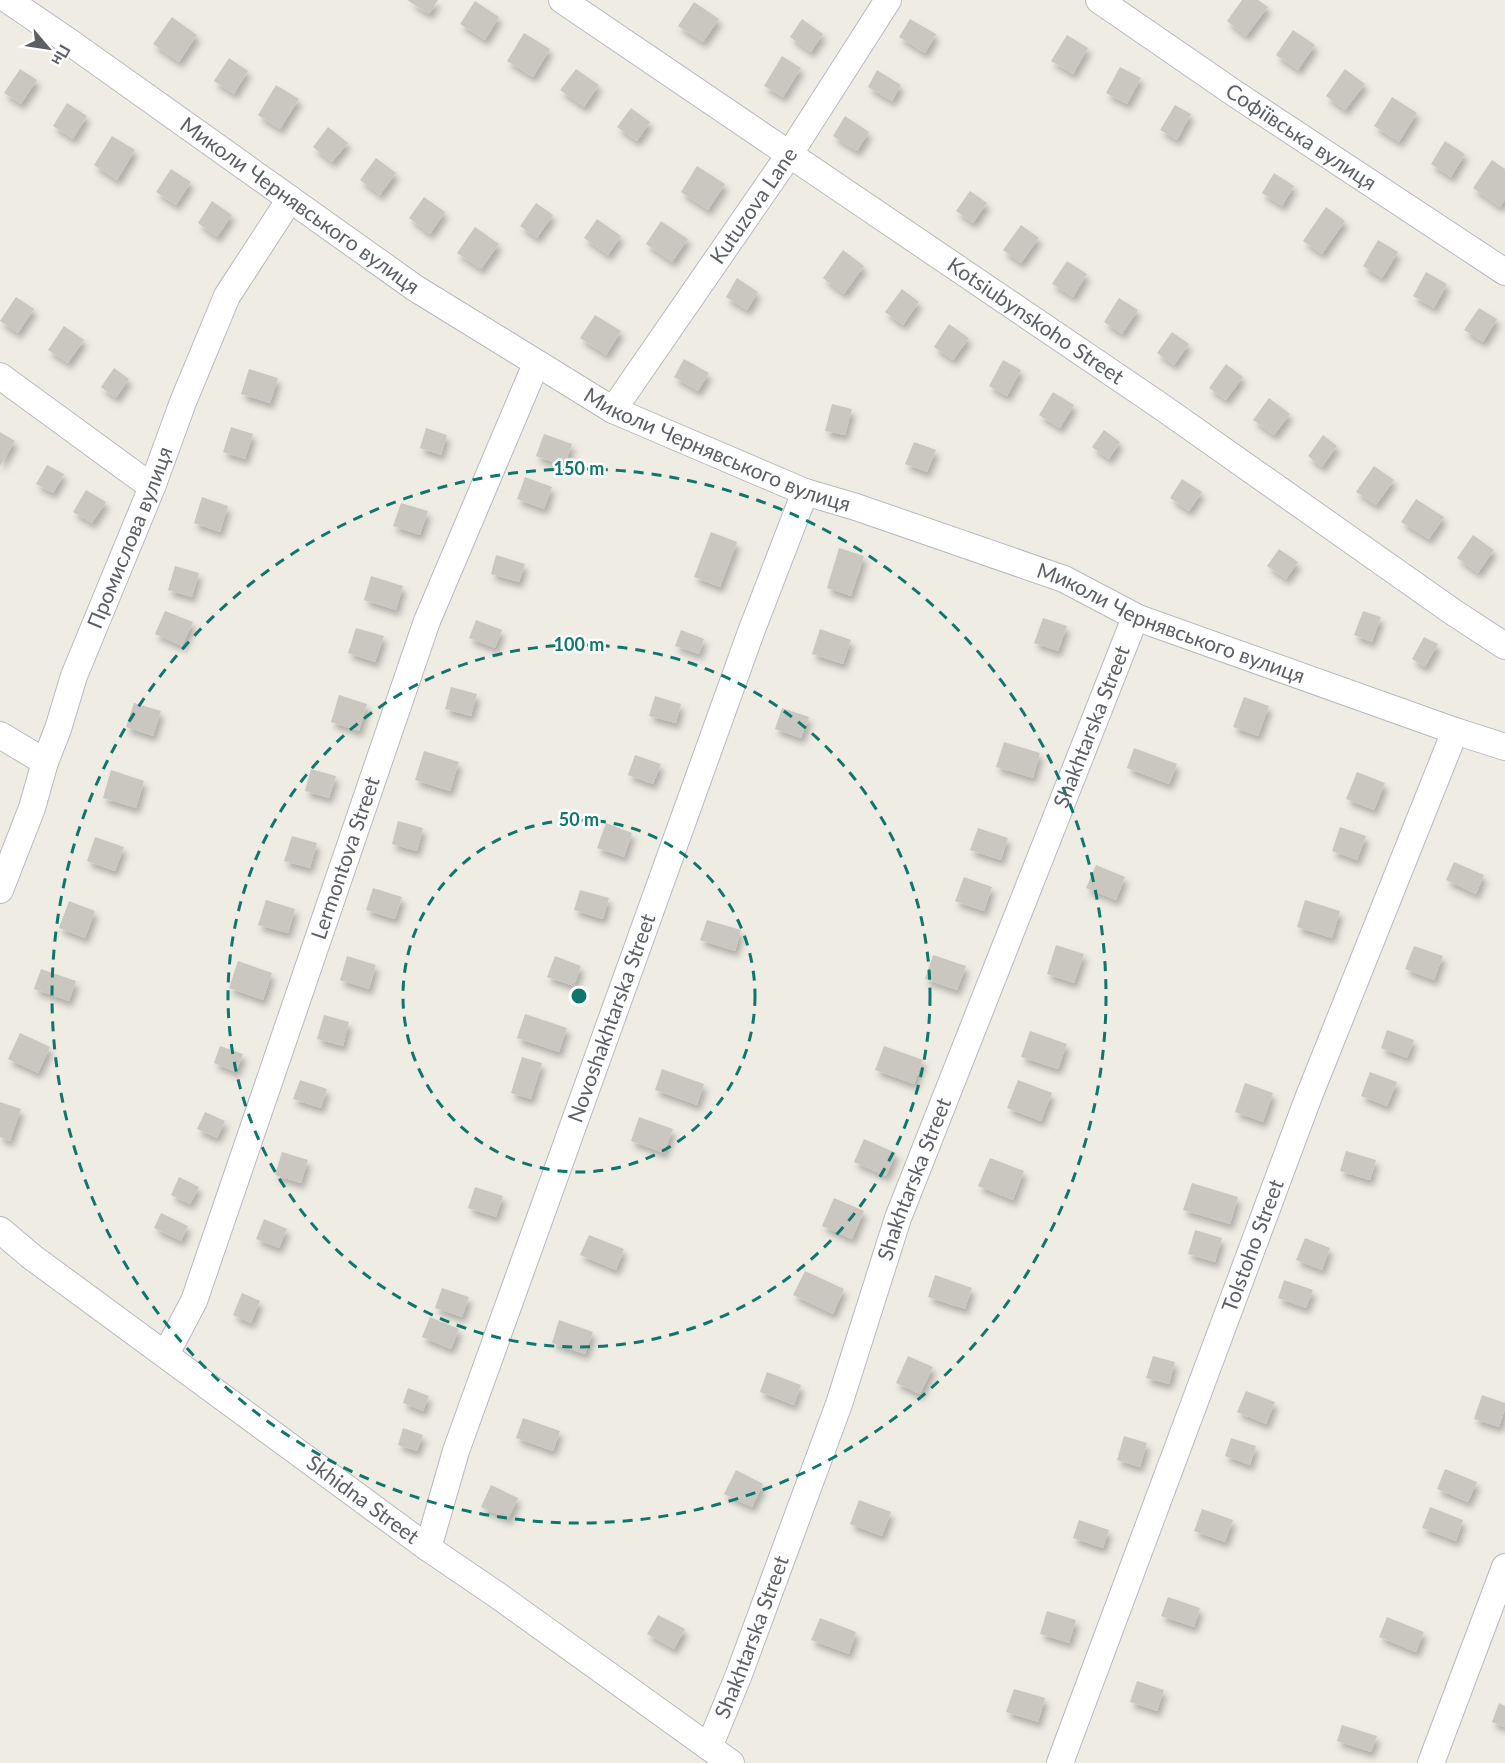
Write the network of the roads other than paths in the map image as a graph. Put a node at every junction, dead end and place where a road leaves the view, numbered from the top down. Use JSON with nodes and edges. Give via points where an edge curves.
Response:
{"nodes":[{"id":1,"x":8,"y":0,"type":"edge"},
{"id":2,"x":562,"y":0,"type":"edge"},
{"id":3,"x":888,"y":0,"type":"edge"},
{"id":4,"x":1099,"y":0,"type":"edge"},
{"id":5,"x":789,"y":155,"type":"junction"},
{"id":6,"x":290,"y":199,"type":"junction"},
{"id":7,"x":1505,"y":273,"type":"edge"},
{"id":8,"x":536,"y":364,"type":"junction"},
{"id":9,"x":0,"y":376,"type":"edge"},
{"id":10,"x":612,"y":410,"type":"junction"},
{"id":11,"x":152,"y":487,"type":"junction"},
{"id":12,"x":805,"y":492,"type":"junction"},
{"id":13,"x":1138,"y":618,"type":"junction"},
{"id":14,"x":1505,"y":646,"type":"edge"},
{"id":15,"x":1455,"y":731,"type":"junction"},
{"id":16,"x":0,"y":735,"type":"edge"},
{"id":17,"x":1505,"y":747,"type":"edge"},
{"id":18,"x":45,"y":762,"type":"junction"},
{"id":19,"x":0,"y":890,"type":"edge"},
{"id":20,"x":0,"y":1230,"type":"edge"},
{"id":21,"x":166,"y":1354,"type":"junction"},
{"id":22,"x":428,"y":1548,"type":"junction"},
{"id":23,"x":1505,"y":1568,"type":"edge"},
{"id":24,"x":709,"y":1747,"type":"junction"},
{"id":25,"x":730,"y":1763,"type":"edge"},
{"id":26,"x":1060,"y":1763,"type":"edge"},
{"id":27,"x":1431,"y":1763,"type":"edge"}],
"edges":[{"from":1,"to":6,"type":"street","name":"Миколи Чернявського вулиця"},
{"from":2,"to":5,"type":"street","name":"Kotsiubynskoho Street"},
{"from":3,"to":5,"type":"street","name":"Kutuzova Lane"},
{"from":4,"to":7,"type":"street","name":"Софіївська вулиця"},
{"from":5,"to":10,"type":"street","name":"Kutuzova Lane"},
{"from":5,"to":14,"type":"street","name":"Kotsiubynskoho Street","via":[[1159,405]]},
{"from":6,"to":8,"type":"street","name":"Миколи Чернявського вулиця","via":[[415,288]]},
{"from":6,"to":11,"type":"street","name":"Промислова вулиця","via":[[227,296]]},
{"from":8,"to":10,"type":"street","name":"Миколи Чернявського вулиця"},
{"from":8,"to":21,"type":"street","name":"Lermontova Street","via":[[427,621],[194,1301]]},
{"from":9,"to":11,"type":"street"},
{"from":10,"to":12,"type":"street","name":"Миколи Чернявського вулиця"},
{"from":11,"to":18,"type":"street","name":"Промислова вулиця","via":[[74,676]]},
{"from":12,"to":13,"type":"street","name":"Миколи Чернявського вулиця","via":[[1064,579]]},
{"from":12,"to":22,"type":"street","name":"Novoshakhtarska Street","via":[[456,1451]]},
{"from":13,"to":15,"type":"street","name":"Миколи Чернявського вулиця"},
{"from":13,"to":24,"type":"street","name":"Shakhtarska Street","via":[[898,1218],[839,1404]]},
{"from":15,"to":17,"type":"street","name":"Миколи Чернявського вулиця"},
{"from":15,"to":26,"type":"street","name":"Tolstoho Street","via":[[1309,1096]]},
{"from":16,"to":18,"type":"street"},
{"from":18,"to":19,"type":"street","name":"Промислова вулиця"},
{"from":20,"to":21,"type":"street","name":"Skhidna Street"},
{"from":21,"to":22,"type":"street","name":"Skhidna Street"},
{"from":22,"to":24,"type":"street","name":"Skhidna Street"},
{"from":23,"to":27,"type":"street"},
{"from":24,"to":25,"type":"street","name":"Skhidna Street"}]}
